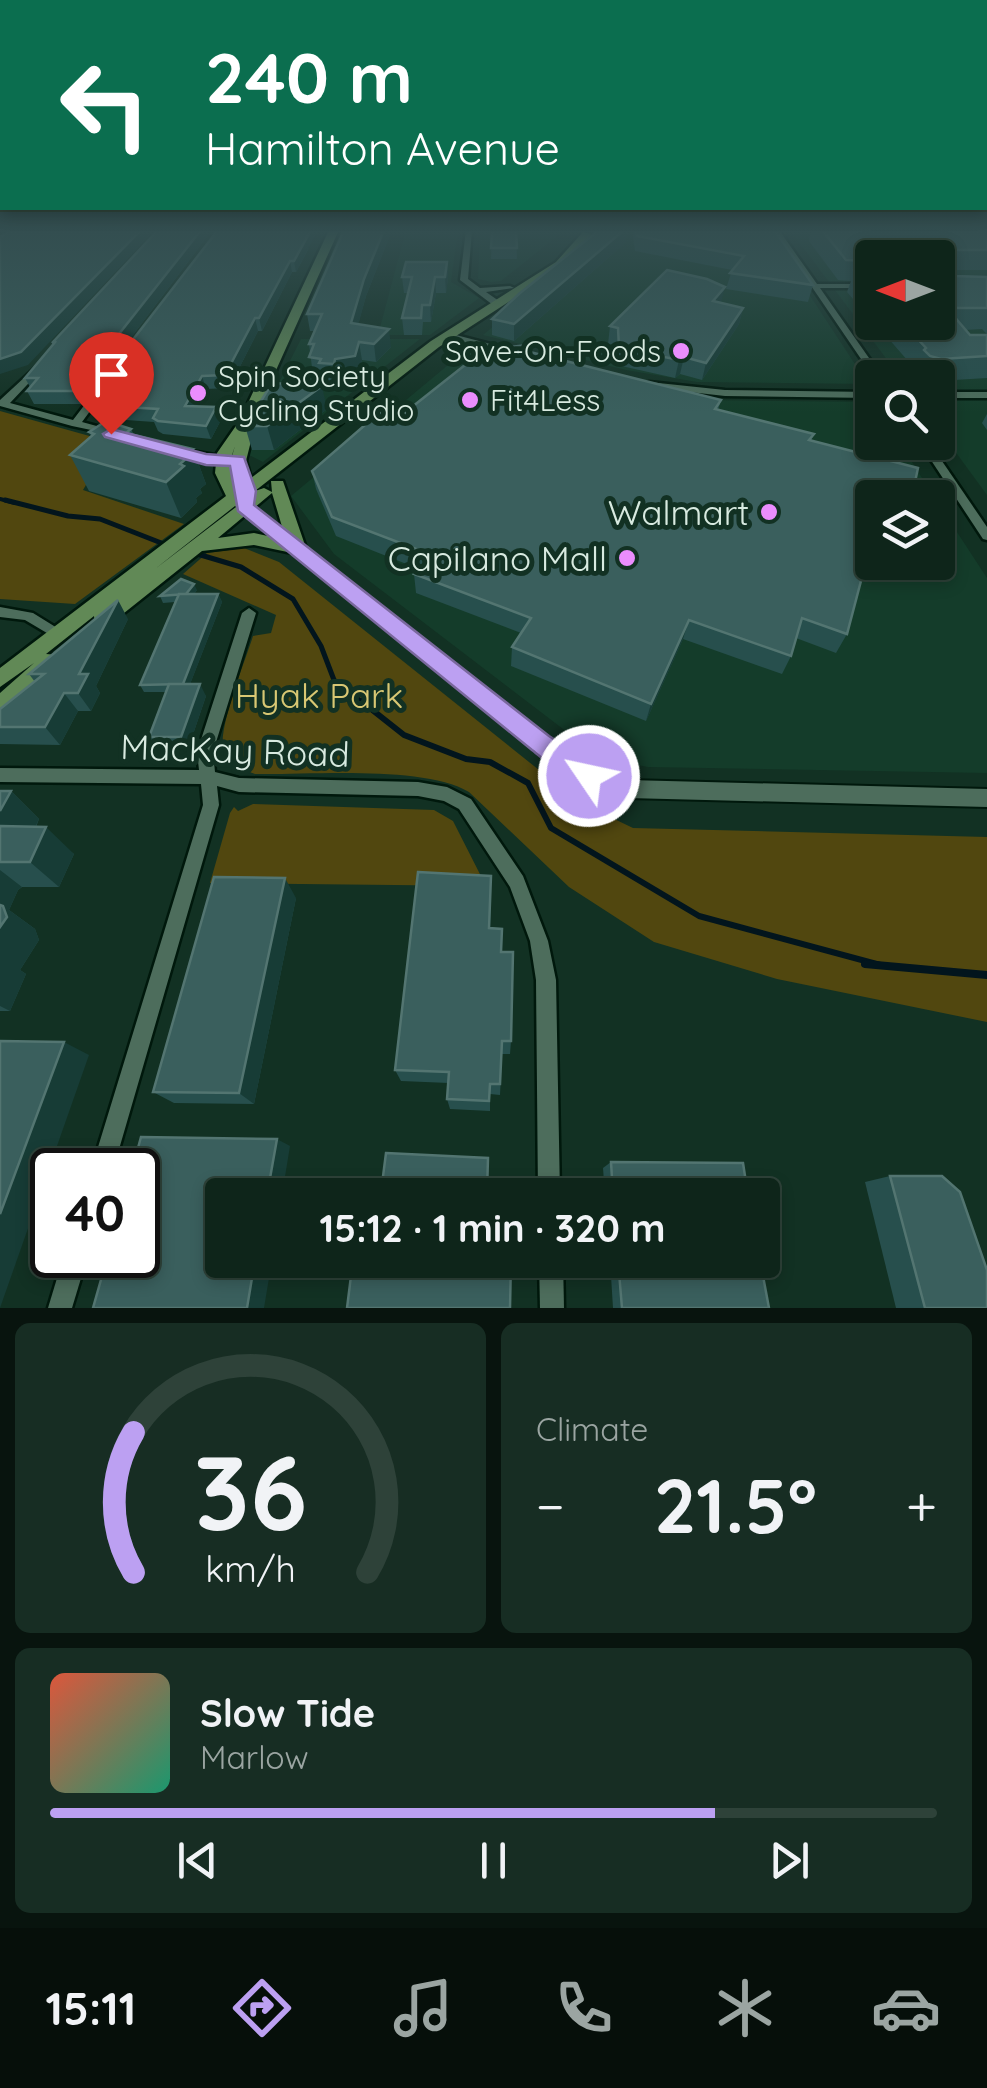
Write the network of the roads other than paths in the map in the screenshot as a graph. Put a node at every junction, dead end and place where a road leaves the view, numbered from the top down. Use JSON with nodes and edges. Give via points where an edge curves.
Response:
{"nodes":[{"id":1,"x":306,"y":291,"type":"edge"},
{"id":2,"x":484,"y":291,"type":"edge"},
{"id":3,"x":484,"y":291,"type":"edge"},
{"id":4,"x":517,"y":291,"type":"edge"},
{"id":5,"x":819,"y":291,"type":"edge"},
{"id":6,"x":504,"y":296,"type":"junction"},
{"id":7,"x":452,"y":337,"type":"junction"},
{"id":8,"x":525,"y":356,"type":"edge"},
{"id":9,"x":47,"y":358,"type":"edge"},
{"id":10,"x":866,"y":360,"type":"edge"},
{"id":11,"x":107,"y":381,"type":"edge"},
{"id":12,"x":637,"y":382,"type":"edge"},
{"id":13,"x":855,"y":394,"type":"edge"},
{"id":14,"x":955,"y":395,"type":"edge"},
{"id":15,"x":987,"y":395,"type":"edge"},
{"id":16,"x":1,"y":404,"type":"edge"},
{"id":17,"x":75,"y":424,"type":"junction"},
{"id":18,"x":127,"y":438,"type":"edge"},
{"id":19,"x":159,"y":447,"type":"edge"},
{"id":20,"x":230,"y":460,"type":"junction"},
{"id":21,"x":936,"y":460,"type":"edge"},
{"id":22,"x":278,"y":484,"type":"junction"},
{"id":23,"x":242,"y":498,"type":"junction"},
{"id":24,"x":987,"y":536,"type":"edge"},
{"id":25,"x":187,"y":543,"type":"junction"},
{"id":26,"x":297,"y":548,"type":"junction"},
{"id":27,"x":164,"y":561,"type":"junction"},
{"id":28,"x":0,"y":612,"type":"edge"},
{"id":29,"x":250,"y":613,"type":"dead end"},
{"id":30,"x":57,"y":634,"type":"junction"},
{"id":31,"x":0,"y":679,"type":"edge"},
{"id":32,"x":0,"y":705,"type":"edge"},
{"id":33,"x":0,"y":775,"type":"edge"},
{"id":34,"x":207,"y":778,"type":"junction"},
{"id":35,"x":987,"y":798,"type":"edge"},
{"id":36,"x":109,"y":1148,"type":"edge"},
{"id":37,"x":549,"y":1178,"type":"edge"},
{"id":38,"x":69,"y":1278,"type":"edge"},
{"id":39,"x":551,"y":1278,"type":"edge"},
{"id":40,"x":60,"y":1308,"type":"edge"},
{"id":41,"x":552,"y":1308,"type":"edge"}],
"edges":[{"from":1,"to":20,"type":"main road","via":[[246,422],[248,433]]},
{"from":2,"to":6,"type":"street"},
{"from":3,"to":6,"type":"street"},
{"from":4,"to":6,"type":"main road"},
{"from":5,"to":10,"type":"street"},
{"from":6,"to":7,"type":"main road"},
{"from":7,"to":8,"type":"street"},
{"from":7,"to":22,"type":"main road","via":[[448,350]]},
{"from":7,"to":23,"type":"main road"},
{"from":9,"to":16,"type":"street"},
{"from":11,"to":17,"type":"street"},
{"from":12,"to":13,"type":"street","via":[[694,396]]},
{"from":14,"to":15,"type":"street"},
{"from":16,"to":17,"type":"street"},
{"from":17,"to":18,"type":"street"},
{"from":19,"to":20,"type":"street"},
{"from":20,"to":23,"type":"main road","via":[[222,480]]},
{"from":21,"to":24,"type":"street"},
{"from":22,"to":23,"type":"main road"},
{"from":22,"to":26,"type":"main road"},
{"from":23,"to":25,"type":"main road"},
{"from":23,"to":26,"type":"street"},
{"from":25,"to":26,"type":"main road","via":[[254,540]]},
{"from":25,"to":27,"type":"main road"},
{"from":26,"to":35,"type":"street","via":[[540,743],[606,782],[628,789]]},
{"from":27,"to":30,"type":"main road"},
{"from":27,"to":32,"type":"main road"},
{"from":28,"to":30,"type":"street","via":[[28,616]]},
{"from":29,"to":34,"type":"street","via":[[205,752]]},
{"from":30,"to":31,"type":"main road"},
{"from":33,"to":34,"type":"street","name":"MacKay Road"},
{"from":34,"to":36,"type":"street","via":[[211,806]]},
{"from":34,"to":37,"type":"street","name":"MacKay Road","via":[[239,785],[434,790],[465,804],[517,882],[539,941],[546,980]]},
{"from":38,"to":40,"type":"street"},
{"from":39,"to":41,"type":"street"}]}
